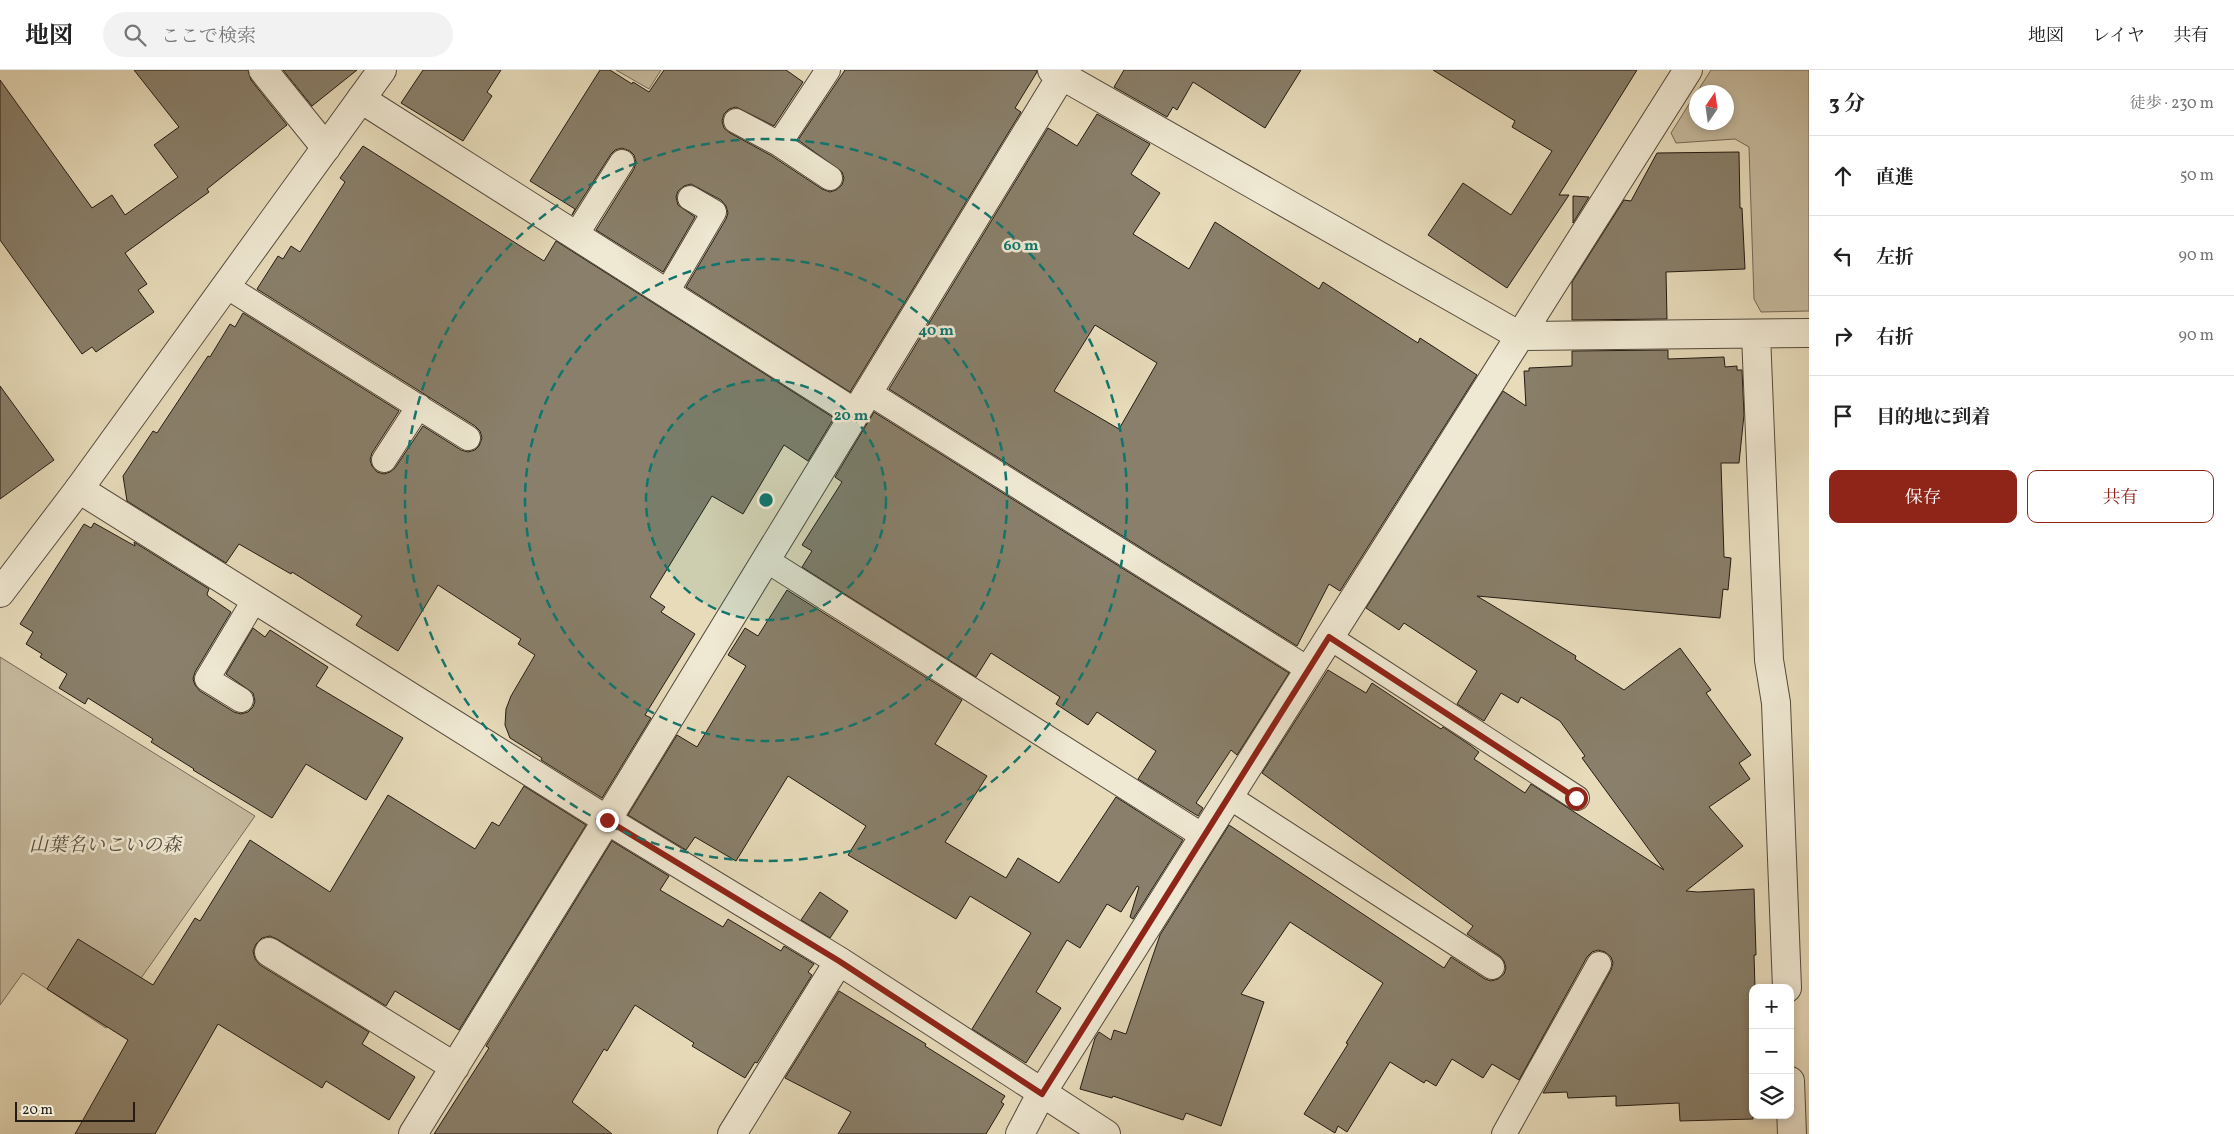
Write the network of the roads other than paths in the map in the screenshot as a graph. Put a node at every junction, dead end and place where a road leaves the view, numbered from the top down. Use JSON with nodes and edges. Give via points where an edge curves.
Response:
{"nodes":[{"id":1,"x":263,"y":70,"type":"edge"},
{"id":2,"x":382,"y":70,"type":"edge"},
{"id":3,"x":828,"y":70,"type":"edge"},
{"id":4,"x":1688,"y":70,"type":"edge"},
{"id":5,"x":1060,"y":72,"type":"edge"},
{"id":6,"x":361,"y":99,"type":"junction"},
{"id":7,"x":736,"y":121,"type":"dead end"},
{"id":8,"x":779,"y":144,"type":"junction"},
{"id":9,"x":326,"y":148,"type":"junction"},
{"id":10,"x":622,"y":162,"type":"dead end"},
{"id":11,"x":830,"y":178,"type":"dead end"},
{"id":12,"x":690,"y":198,"type":"dead end"},
{"id":13,"x":576,"y":234,"type":"junction"},
{"id":14,"x":226,"y":286,"type":"junction"},
{"id":15,"x":667,"y":292,"type":"junction"},
{"id":16,"x":1809,"y":333,"type":"edge"},
{"id":17,"x":1756,"y":334,"type":"junction"},
{"id":18,"x":1520,"y":336,"type":"junction"},
{"id":19,"x":862,"y":402,"type":"junction"},
{"id":20,"x":419,"y":406,"type":"junction"},
{"id":21,"x":468,"y":438,"type":"dead end"},
{"id":22,"x":384,"y":460,"type":"dead end"},
{"id":23,"x":79,"y":489,"type":"junction"},
{"id":24,"x":766,"y":560,"type":"junction"},
{"id":25,"x":0,"y":593,"type":"edge"},
{"id":26,"x":255,"y":599,"type":"junction"},
{"id":27,"x":1329,"y":637,"type":"junction"},
{"id":28,"x":1308,"y":669,"type":"junction"},
{"id":29,"x":241,"y":700,"type":"dead end"},
{"id":30,"x":1228,"y":796,"type":"junction"},
{"id":31,"x":1576,"y":798,"type":"dead end"},
{"id":32,"x":607,"y":820,"type":"junction"},
{"id":33,"x":1203,"y":836,"type":"junction"},
{"id":34,"x":269,"y":952,"type":"dead end"},
{"id":35,"x":839,"y":961,"type":"junction"},
{"id":36,"x":1599,"y":964,"type":"dead end"},
{"id":37,"x":1492,"y":966,"type":"dead end"},
{"id":38,"x":1787,"y":984,"type":"edge"},
{"id":39,"x":455,"y":1067,"type":"junction"},
{"id":40,"x":1042,"y":1094,"type":"junction"},
{"id":41,"x":1791,"y":1119,"type":"edge"},
{"id":42,"x":413,"y":1134,"type":"edge"},
{"id":43,"x":732,"y":1134,"type":"edge"},
{"id":44,"x":1020,"y":1134,"type":"edge"},
{"id":45,"x":1106,"y":1134,"type":"edge"},
{"id":46,"x":1504,"y":1134,"type":"edge"},
{"id":47,"x":1792,"y":1134,"type":"edge"}],
"edges":[{"from":1,"to":9,"type":"street"},
{"from":2,"to":6,"type":"street"},
{"from":3,"to":8,"type":"lane"},
{"from":4,"to":18,"type":"street"},
{"from":5,"to":18,"type":"street"},
{"from":5,"to":19,"type":"street"},
{"from":6,"to":9,"type":"street"},
{"from":6,"to":13,"type":"street"},
{"from":7,"to":8,"type":"lane"},
{"from":8,"to":11,"type":"lane"},
{"from":9,"to":14,"type":"street"},
{"from":10,"to":13,"type":"lane"},
{"from":12,"to":15,"type":"lane","via":[[714,212]]},
{"from":13,"to":15,"type":"street"},
{"from":14,"to":20,"type":"lane"},
{"from":14,"to":23,"type":"street"},
{"from":15,"to":19,"type":"street"},
{"from":16,"to":17,"type":"street"},
{"from":17,"to":18,"type":"street"},
{"from":17,"to":38,"type":"street","via":[[1769,660],[1776,702]]},
{"from":18,"to":27,"type":"street"},
{"from":19,"to":24,"type":"street"},
{"from":19,"to":28,"type":"lane"},
{"from":20,"to":21,"type":"lane"},
{"from":20,"to":22,"type":"lane"},
{"from":23,"to":25,"type":"street"},
{"from":23,"to":26,"type":"street"},
{"from":24,"to":32,"type":"street"},
{"from":24,"to":33,"type":"lane"},
{"from":26,"to":29,"type":"lane","via":[[206,678]]},
{"from":26,"to":32,"type":"street"},
{"from":27,"to":28,"type":"street"},
{"from":27,"to":31,"type":"lane"},
{"from":28,"to":30,"type":"street"},
{"from":30,"to":33,"type":"street"},
{"from":30,"to":37,"type":"lane"},
{"from":32,"to":35,"type":"street"},
{"from":32,"to":39,"type":"street"},
{"from":33,"to":40,"type":"street"},
{"from":34,"to":39,"type":"street"},
{"from":35,"to":40,"type":"street"},
{"from":35,"to":43,"type":"street"},
{"from":36,"to":46,"type":"lane"},
{"from":39,"to":42,"type":"street"},
{"from":40,"to":44,"type":"street"},
{"from":40,"to":45,"type":"street"},
{"from":41,"to":47,"type":"street"}]}
